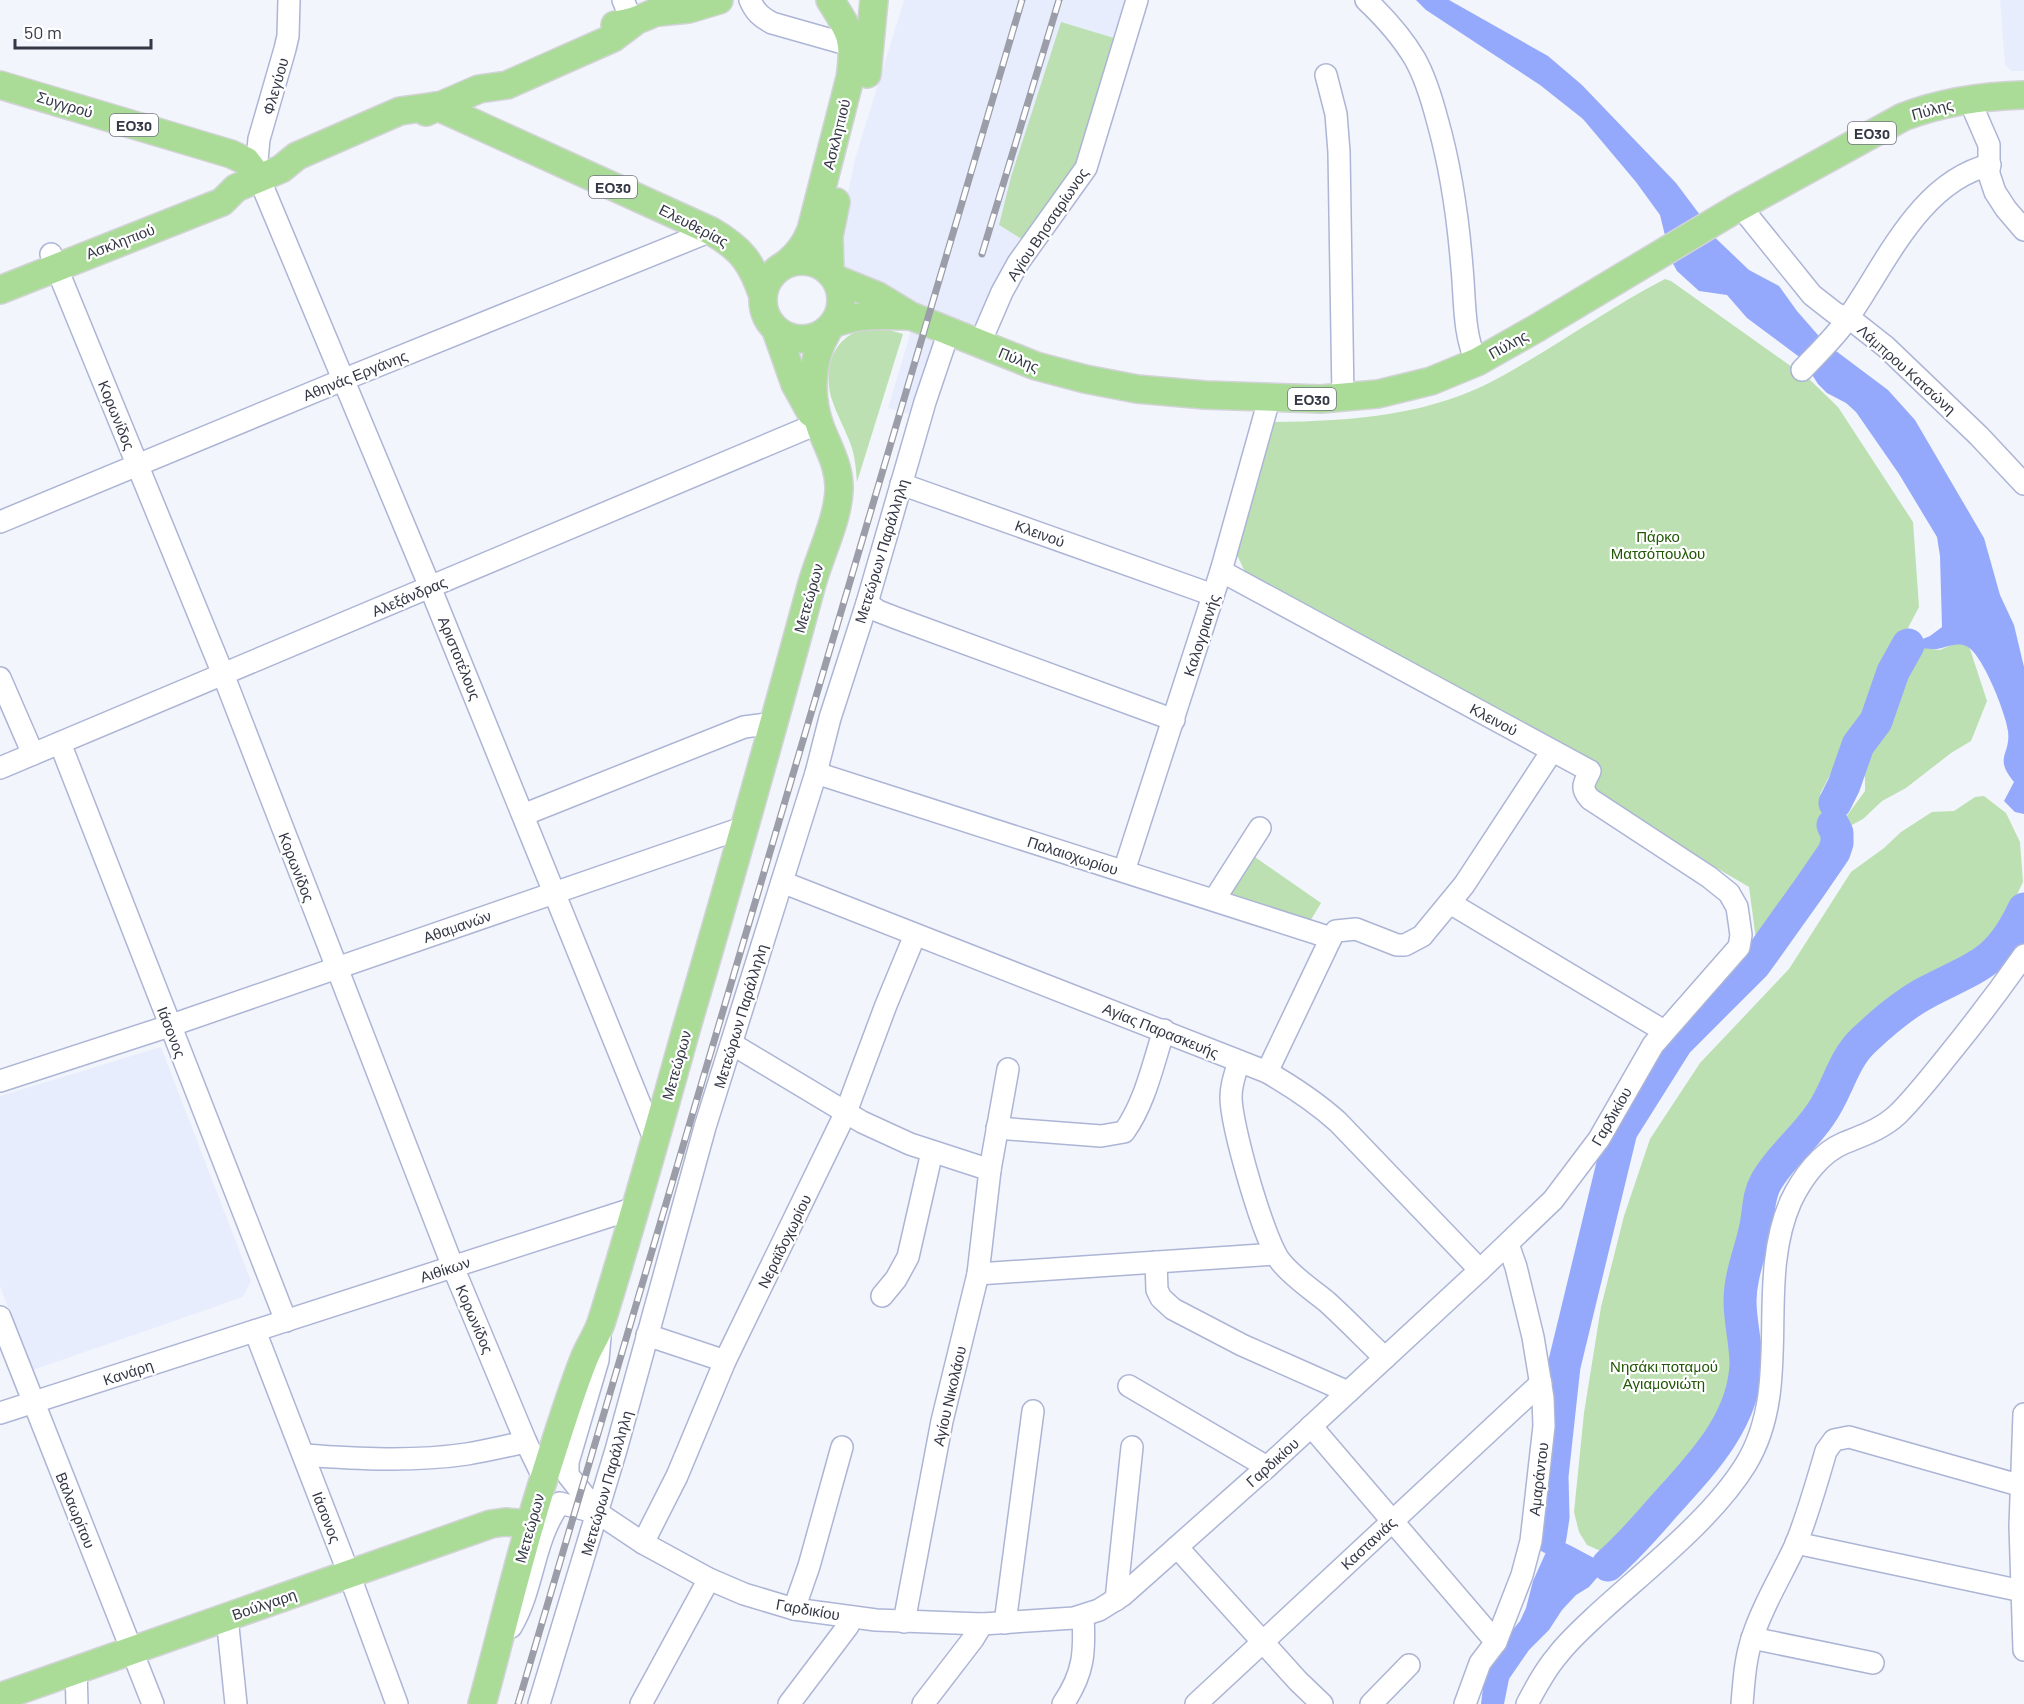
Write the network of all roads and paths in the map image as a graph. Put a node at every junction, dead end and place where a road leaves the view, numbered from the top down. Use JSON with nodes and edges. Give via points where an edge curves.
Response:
{"nodes":[{"id":1,"x":289,"y":0,"type":"edge"},
{"id":2,"x":719,"y":0,"type":"edge"},
{"id":3,"x":750,"y":0,"type":"edge"},
{"id":4,"x":830,"y":0,"type":"edge"},
{"id":5,"x":874,"y":0,"type":"edge"},
{"id":6,"x":1137,"y":0,"type":"edge"},
{"id":7,"x":1366,"y":0,"type":"edge"},
{"id":8,"x":668,"y":6,"type":"edge"},
{"id":9,"x":628,"y":11,"type":"edge"},
{"id":10,"x":853,"y":46,"type":"junction"},
{"id":11,"x":1326,"y":75,"type":"dead end"},
{"id":12,"x":0,"y":85,"type":"edge"},
{"id":13,"x":2024,"y":95,"type":"edge"},
{"id":14,"x":1969,"y":99,"type":"junction"},
{"id":15,"x":436,"y":106,"type":"junction"},
{"id":16,"x":1990,"y":165,"type":"junction"},
{"id":17,"x":258,"y":176,"type":"junction"},
{"id":18,"x":1737,"y":208,"type":"junction"},
{"id":19,"x":2024,"y":230,"type":"edge"},
{"id":20,"x":711,"y":231,"type":"junction"},
{"id":21,"x":54,"y":260,"type":"junction"},
{"id":22,"x":786,"y":264,"type":"junction"},
{"id":23,"x":0,"y":276,"type":"edge"},
{"id":24,"x":833,"y":276,"type":"junction"},
{"id":25,"x":0,"y":290,"type":"edge"},
{"id":26,"x":763,"y":296,"type":"junction"},
{"id":27,"x":911,"y":316,"type":"junction"},
{"id":28,"x":1845,"y":322,"type":"junction"},
{"id":29,"x":831,"y":327,"type":"junction"},
{"id":30,"x":776,"y":330,"type":"junction"},
{"id":31,"x":949,"y":330,"type":"junction"},
{"id":32,"x":980,"y":343,"type":"junction"},
{"id":33,"x":1477,"y":362,"type":"junction"},
{"id":34,"x":1803,"y":370,"type":"dead end"},
{"id":35,"x":345,"y":379,"type":"junction"},
{"id":36,"x":1270,"y":396,"type":"junction"},
{"id":37,"x":1343,"y":398,"type":"junction"},
{"id":38,"x":819,"y":423,"type":"junction"},
{"id":39,"x":137,"y":465,"type":"junction"},
{"id":40,"x":901,"y":484,"type":"junction"},
{"id":41,"x":2024,"y":484,"type":"edge"},
{"id":42,"x":0,"y":522,"type":"edge"},
{"id":43,"x":1221,"y":571,"type":"junction"},
{"id":44,"x":430,"y":587,"type":"junction"},
{"id":45,"x":1213,"y":596,"type":"junction"},
{"id":46,"x":867,"y":603,"type":"junction"},
{"id":47,"x":223,"y":674,"type":"junction"},
{"id":48,"x":0,"y":678,"type":"edge"},
{"id":49,"x":1174,"y":720,"type":"junction"},
{"id":50,"x":774,"y":723,"type":"junction"},
{"id":51,"x":60,"y":743,"type":"junction"},
{"id":52,"x":1552,"y":750,"type":"junction"},
{"id":53,"x":33,"y":754,"type":"junction"},
{"id":54,"x":0,"y":768,"type":"edge"},
{"id":55,"x":816,"y":773,"type":"junction"},
{"id":56,"x":523,"y":815,"type":"junction"},
{"id":57,"x":744,"y":827,"type":"junction"},
{"id":58,"x":1260,"y":828,"type":"dead end"},
{"id":59,"x":1124,"y":871,"type":"junction"},
{"id":60,"x":782,"y":882,"type":"junction"},
{"id":61,"x":555,"y":893,"type":"junction"},
{"id":62,"x":1729,"y":893,"type":"joint"},
{"id":63,"x":1214,"y":900,"type":"junction"},
{"id":64,"x":1450,"y":903,"type":"junction"},
{"id":65,"x":915,"y":935,"type":"junction"},
{"id":66,"x":1330,"y":938,"type":"junction"},
{"id":67,"x":2024,"y":955,"type":"edge"},
{"id":68,"x":336,"y":968,"type":"junction"},
{"id":69,"x":169,"y":1026,"type":"junction"},
{"id":70,"x":1164,"y":1030,"type":"junction"},
{"id":71,"x":1664,"y":1031,"type":"junction"},
{"id":72,"x":732,"y":1044,"type":"junction"},
{"id":73,"x":1239,"y":1062,"type":"junction"},
{"id":74,"x":1008,"y":1069,"type":"dead end"},
{"id":75,"x":1267,"y":1072,"type":"junction"},
{"id":76,"x":0,"y":1081,"type":"edge"},
{"id":77,"x":846,"y":1112,"type":"junction"},
{"id":78,"x":997,"y":1128,"type":"junction"},
{"id":79,"x":655,"y":1141,"type":"junction"},
{"id":80,"x":932,"y":1152,"type":"junction"},
{"id":81,"x":990,"y":1170,"type":"junction"},
{"id":82,"x":635,"y":1208,"type":"junction"},
{"id":83,"x":1508,"y":1244,"type":"junction"},
{"id":84,"x":1275,"y":1254,"type":"junction"},
{"id":85,"x":1156,"y":1262,"type":"junction"},
{"id":86,"x":453,"y":1267,"type":"junction"},
{"id":87,"x":1480,"y":1270,"type":"junction"},
{"id":88,"x":978,"y":1274,"type":"junction"},
{"id":89,"x":882,"y":1296,"type":"dead end"},
{"id":90,"x":0,"y":1317,"type":"edge"},
{"id":91,"x":286,"y":1321,"type":"junction"},
{"id":92,"x":600,"y":1326,"type":"junction"},
{"id":93,"x":255,"y":1331,"type":"junction"},
{"id":94,"x":647,"y":1335,"type":"junction"},
{"id":95,"x":1384,"y":1358,"type":"junction"},
{"id":96,"x":725,"y":1361,"type":"junction"},
{"id":97,"x":1541,"y":1383,"type":"junction"},
{"id":98,"x":1129,"y":1386,"type":"dead end"},
{"id":99,"x":1348,"y":1392,"type":"junction"},
{"id":100,"x":34,"y":1402,"type":"junction"},
{"id":101,"x":1033,"y":1411,"type":"dead end"},
{"id":102,"x":0,"y":1413,"type":"edge"},
{"id":103,"x":2024,"y":1414,"type":"edge"},
{"id":104,"x":1311,"y":1426,"type":"junction"},
{"id":105,"x":526,"y":1442,"type":"junction"},
{"id":106,"x":1132,"y":1447,"type":"dead end"},
{"id":107,"x":842,"y":1448,"type":"dead end"},
{"id":108,"x":304,"y":1455,"type":"junction"},
{"id":109,"x":1267,"y":1467,"type":"junction"},
{"id":110,"x":544,"y":1479,"type":"junction"},
{"id":111,"x":2022,"y":1486,"type":"junction"},
{"id":112,"x":598,"y":1513,"type":"junction"},
{"id":113,"x":1392,"y":1520,"type":"junction"},
{"id":114,"x":530,"y":1524,"type":"junction"},
{"id":115,"x":643,"y":1543,"type":"junction"},
{"id":116,"x":1796,"y":1543,"type":"junction"},
{"id":117,"x":1177,"y":1547,"type":"junction"},
{"id":118,"x":349,"y":1574,"type":"junction"},
{"id":119,"x":709,"y":1580,"type":"junction"},
{"id":120,"x":2022,"y":1591,"type":"junction"},
{"id":121,"x":1116,"y":1600,"type":"junction"},
{"id":122,"x":794,"y":1610,"type":"junction"},
{"id":123,"x":1083,"y":1616,"type":"junction"},
{"id":124,"x":227,"y":1617,"type":"junction"},
{"id":125,"x":852,"y":1617,"type":"junction"},
{"id":126,"x":904,"y":1622,"type":"junction"},
{"id":127,"x":1005,"y":1623,"type":"junction"},
{"id":128,"x":982,"y":1624,"type":"junction"},
{"id":129,"x":1752,"y":1638,"type":"junction"},
{"id":130,"x":1262,"y":1641,"type":"junction"},
{"id":131,"x":1497,"y":1642,"type":"junction"},
{"id":132,"x":131,"y":1650,"type":"junction"},
{"id":133,"x":2024,"y":1650,"type":"edge"},
{"id":134,"x":495,"y":1655,"type":"junction"},
{"id":135,"x":1873,"y":1663,"type":"dead end"},
{"id":136,"x":1409,"y":1665,"type":"dead end"},
{"id":137,"x":76,"y":1670,"type":"junction"},
{"id":138,"x":0,"y":1697,"type":"edge"},
{"id":139,"x":77,"y":1704,"type":"edge"},
{"id":140,"x":153,"y":1704,"type":"edge"},
{"id":141,"x":236,"y":1704,"type":"edge"},
{"id":142,"x":397,"y":1704,"type":"edge"},
{"id":143,"x":482,"y":1704,"type":"edge"},
{"id":144,"x":539,"y":1704,"type":"edge"},
{"id":145,"x":641,"y":1704,"type":"edge"},
{"id":146,"x":789,"y":1704,"type":"edge"},
{"id":147,"x":923,"y":1704,"type":"edge"},
{"id":148,"x":1063,"y":1704,"type":"edge"},
{"id":149,"x":1196,"y":1704,"type":"edge"},
{"id":150,"x":1322,"y":1704,"type":"edge"},
{"id":151,"x":1371,"y":1704,"type":"edge"},
{"id":152,"x":1465,"y":1704,"type":"edge"},
{"id":153,"x":1527,"y":1704,"type":"edge"},
{"id":154,"x":1742,"y":1704,"type":"edge"}],
"edges":[{"from":1,"to":17,"type":"street","name":"Φλεγύου","via":[[288,36],[259,139]]},
{"from":2,"to":8,"type":"main road","name":"Ασκληπιού","via":[[689,9]]},
{"from":3,"to":10,"type":"street","via":[[755,11],[772,23]]},
{"from":4,"to":10,"type":"main road","name":"Ασκληπιού","via":[[844,21]]},
{"from":5,"to":24,"type":"main road","name":"Ασκληπιού","via":[[865,82],[829,236]]},
{"from":6,"to":32,"type":"street","name":"Αγίου Βησσαρίωνος","via":[[1086,168],[1018,263]]},
{"from":7,"to":33,"type":"street","via":[[1406,46],[1432,101],[1455,198],[1468,331]]},
{"from":8,"to":9,"type":"main road","name":"Ασκληπιού"},
{"from":9,"to":15,"type":"main road","name":"Ασκληπιού","via":[[613,38],[507,85],[478,89]]},
{"from":10,"to":22,"type":"main road","name":"Ασκληπιού","via":[[850,78],[811,230],[799,254]]},
{"from":11,"to":37,"type":"street","via":[[1340,152]]},
{"from":12,"to":17,"type":"main road","name":"Συγγρού","number":"ΕΟ30","via":[[231,154],[246,161]]},
{"from":13,"to":14,"type":"main road","name":"Πύλης","number":"ΕΟ30"},
{"from":14,"to":16,"type":"street","via":[[1989,145]]},
{"from":14,"to":18,"type":"main road","name":"Πύλης","number":"ΕΟ30","via":[[1903,117]]},
{"from":15,"to":17,"type":"main road","name":"Ασκληπιού","via":[[400,111]]},
{"from":15,"to":20,"type":"main road","name":"Ελευθερίας","number":"ΕΟ30"},
{"from":16,"to":19,"type":"street","via":[[1995,192]]},
{"from":16,"to":28,"type":"street","via":[[1953,181],[1926,205]]},
{"from":17,"to":21,"type":"main road","name":"Ασκληπιού","via":[[222,202]]},
{"from":17,"to":35,"type":"street","name":"Αριστοτέλους"},
{"from":18,"to":28,"type":"street","name":"Λάμπρου Κατσώνη","via":[[1812,295]]},
{"from":18,"to":33,"type":"main road","name":"Πύλης","number":"ΕΟ30"},
{"from":20,"to":26,"type":"main road","name":"Ελευθερίας","number":"ΕΟ30","via":[[738,249],[749,262]]},
{"from":20,"to":35,"type":"street","name":"Αθηνάς Εργάνης"},
{"from":21,"to":23,"type":"main road","name":"Ασκληπιού"},
{"from":21,"to":25,"type":"main road","name":"Ασκληπιού"},
{"from":21,"to":39,"type":"street","name":"Κορωνίδος"},
{"from":22,"to":24,"type":"main road","number":"ΕΟ30","via":[[809,261]]},
{"from":22,"to":26,"type":"main road","via":[[770,277]]},
{"from":24,"to":27,"type":"main road","number":"ΕΟ30"},
{"from":24,"to":29,"type":"main road","via":[[842,301]]},
{"from":26,"to":30,"type":"main road","name":"Ελευθερίας","number":"ΕΟ30","via":[[765,315]]},
{"from":27,"to":29,"type":"main road","number":"ΕΟ30","via":[[852,317]]},
{"from":27,"to":31,"type":"main road","number":"ΕΟ30"},
{"from":28,"to":34,"type":"street"},
{"from":28,"to":41,"type":"street","name":"Λάμπρου Κατσώνη","via":[[1861,327],[1908,368]]},
{"from":29,"to":30,"type":"main road","number":"ΕΟ30","via":[[814,338],[801,340]]},
{"from":29,"to":38,"type":"main road","name":"Μετεώρων","via":[[819,345],[814,363],[814,400]]},
{"from":30,"to":38,"type":"main road","name":"Μετεώρων","via":[[795,384]]},
{"from":31,"to":32,"type":"main road","name":"Πύλης","number":"ΕΟ30"},
{"from":31,"to":40,"type":"street","name":"Μετεώρων Παράλληλη"},
{"from":32,"to":36,"type":"main road","name":"Πύλης","number":"ΕΟ30","via":[[1036,366],[1128,388],[1204,396]]},
{"from":33,"to":37,"type":"main road","name":"Πύλης","number":"ΕΟ30","via":[[1416,385]]},
{"from":35,"to":39,"type":"street","name":"Αθηνάς Εργάνης"},
{"from":35,"to":44,"type":"street","name":"Αριστοτέλους"},
{"from":36,"to":37,"type":"main road","name":"Πύλης","number":"ΕΟ30"},
{"from":36,"to":43,"type":"street","name":"Καλογριανής"},
{"from":38,"to":44,"type":"street","name":"Αλεξάνδρας"},
{"from":38,"to":50,"type":"main road","name":"Μετεώρων","via":[[836,465],[838,501]]},
{"from":39,"to":42,"type":"street","name":"Αθηνάς Εργάνης"},
{"from":39,"to":47,"type":"street","name":"Κορωνίδος"},
{"from":40,"to":45,"type":"street","name":"Κλεινού"},
{"from":40,"to":46,"type":"street","name":"Μετεώρων Παράλληλη"},
{"from":43,"to":45,"type":"street","name":"Καλογριανής"},
{"from":43,"to":52,"type":"street","name":"Κλεινού"},
{"from":44,"to":47,"type":"street","name":"Αλεξάνδρας"},
{"from":44,"to":56,"type":"street","name":"Αριστοτέλους"},
{"from":45,"to":49,"type":"street","name":"Καλογριανής"},
{"from":46,"to":49,"type":"street","via":[[896,618]]},
{"from":46,"to":55,"type":"street","name":"Μετεώρων Παράλληλη"},
{"from":47,"to":51,"type":"street","name":"Αλεξάνδρας"},
{"from":47,"to":68,"type":"street","name":"Κορωνίδος"},
{"from":48,"to":53,"type":"street"},
{"from":49,"to":59,"type":"street","name":"Καλογριανής"},
{"from":50,"to":56,"type":"street","via":[[744,727]]},
{"from":50,"to":57,"type":"main road","name":"Μετεώρων"},
{"from":51,"to":53,"type":"street","name":"Αλεξάνδρας"},
{"from":51,"to":69,"type":"street","name":"Ιάσονος"},
{"from":52,"to":62,"type":"street","name":"Κλεινού","via":[[1590,771],[1582,785],[1590,799]]},
{"from":52,"to":64,"type":"street"},
{"from":53,"to":54,"type":"street","name":"Αλεξάνδρας"},
{"from":55,"to":59,"type":"street","name":"Παλαιοχωρίου"},
{"from":55,"to":60,"type":"street","name":"Μετεώρων Παράλληλη"},
{"from":56,"to":61,"type":"street","name":"Αριστοτέλους"},
{"from":57,"to":61,"type":"street","name":"Αθαμανών"},
{"from":57,"to":79,"type":"main road","name":"Μετεώρων"},
{"from":58,"to":63,"type":"street"},
{"from":59,"to":63,"type":"street","name":"Παλαιοχωρίου"},
{"from":60,"to":65,"type":"street","name":"Αγίας Παρασκευής"},
{"from":60,"to":72,"type":"street","name":"Μετεώρων Παράλληλη"},
{"from":61,"to":68,"type":"street","name":"Αθαμανών"},
{"from":61,"to":79,"type":"street","name":"Αριστοτέλους"},
{"from":62,"to":71,"type":"street","name":"Γαρδικίου","via":[[1737,907],[1739,947]]},
{"from":63,"to":66,"type":"street","name":"Παλαιοχωρίου"},
{"from":64,"to":66,"type":"street","via":[[1422,936],[1405,945],[1385,942],[1356,929],[1336,931]]},
{"from":64,"to":71,"type":"street"},
{"from":65,"to":70,"type":"street","name":"Αγίας Παρασκευής"},
{"from":65,"to":77,"type":"street","name":"Νεραϊδοχωρίου"},
{"from":66,"to":75,"type":"street"},
{"from":67,"to":153,"type":"street","via":[[1898,1113],[1871,1133],[1827,1152],[1803,1181],[1791,1201],[1778,1241],[1769,1394],[1765,1419],[1747,1463],[1700,1520],[1571,1639],[1548,1667]]},
{"from":68,"to":69,"type":"street","name":"Αθαμανών"},
{"from":68,"to":86,"type":"street","name":"Κορωνίδος"},
{"from":69,"to":76,"type":"street","name":"Αθαμανών"},
{"from":69,"to":91,"type":"street","name":"Ιάσονος"},
{"from":70,"to":73,"type":"street","name":"Αγίας Παρασκευής"},
{"from":70,"to":78,"type":"street","via":[[1142,1098],[1124,1132],[1101,1136]]},
{"from":71,"to":83,"type":"street","name":"Γαρδικίου","via":[[1579,1167],[1553,1200]]},
{"from":72,"to":77,"type":"street"},
{"from":72,"to":94,"type":"street","name":"Μετεώρων Παράλληλη"},
{"from":73,"to":75,"type":"street","name":"Αγίας Παρασκευής"},
{"from":73,"to":84,"type":"street","via":[[1231,1098],[1240,1146]]},
{"from":74,"to":78,"type":"street","name":"Αγίου Νικολάου"},
{"from":75,"to":87,"type":"street","name":"Αγίας Παρασκευής","via":[[1330,1114]]},
{"from":77,"to":80,"type":"street"},
{"from":77,"to":96,"type":"street","name":"Νεραϊδοχωρίου"},
{"from":78,"to":81,"type":"street","name":"Αγίου Νικολάου"},
{"from":79,"to":82,"type":"main road","name":"Μετεώρων"},
{"from":80,"to":81,"type":"street"},
{"from":80,"to":89,"type":"street","via":[[908,1257]]},
{"from":81,"to":88,"type":"street","name":"Αγίου Νικολάου"},
{"from":82,"to":86,"type":"street","name":"Αιθίκων"},
{"from":82,"to":92,"type":"main road","name":"Μετεώρων"},
{"from":83,"to":87,"type":"street","name":"Γαρδικίου"},
{"from":83,"to":97,"type":"street","name":"Αμαράντου"},
{"from":84,"to":85,"type":"street"},
{"from":84,"to":95,"type":"street"},
{"from":85,"to":88,"type":"street"},
{"from":85,"to":99,"type":"street","via":[[1157,1290],[1173,1309]]},
{"from":86,"to":91,"type":"street","name":"Αιθίκων"},
{"from":86,"to":105,"type":"street","name":"Κορωνίδος"},
{"from":87,"to":95,"type":"street","name":"Γαρδικίου"},
{"from":88,"to":126,"type":"street","name":"Αγίου Νικολάου","via":[[942,1421]]},
{"from":90,"to":100,"type":"street","name":"Βαλαωρίτου"},
{"from":91,"to":93,"type":"street","name":"Αιθίκων"},
{"from":92,"to":110,"type":"main road","name":"Μετεώρων","via":[[585,1356]]},
{"from":92,"to":112,"type":"street","via":[[598,1360],[568,1462],[568,1475]]},
{"from":93,"to":100,"type":"street","name":"Κανάρη"},
{"from":93,"to":108,"type":"street","name":"Ιάσονος"},
{"from":94,"to":96,"type":"street"},
{"from":94,"to":112,"type":"street","name":"Μετεώρων Παράλληλη"},
{"from":95,"to":99,"type":"street","name":"Γαρδικίου"},
{"from":96,"to":115,"type":"street","name":"Νεραϊδοχωρίου","via":[[677,1476]]},
{"from":97,"to":113,"type":"street","name":"Καστανιάς"},
{"from":97,"to":131,"type":"street","name":"Αμαράντου","via":[[1544,1426],[1531,1541]]},
{"from":98,"to":109,"type":"street"},
{"from":99,"to":104,"type":"street","name":"Γαρδικίου"},
{"from":100,"to":102,"type":"street","name":"Κανάρη"},
{"from":100,"to":132,"type":"street","name":"Βαλαωρίτου"},
{"from":101,"to":127,"type":"street"},
{"from":103,"to":111,"type":"street"},
{"from":104,"to":109,"type":"street","name":"Γαρδικίου"},
{"from":104,"to":113,"type":"street"},
{"from":105,"to":108,"type":"street","via":[[466,1454],[405,1459]]},
{"from":105,"to":110,"type":"street","name":"Κορωνίδος"},
{"from":106,"to":121,"type":"street"},
{"from":107,"to":122,"type":"street"},
{"from":108,"to":118,"type":"street","name":"Ιάσονος"},
{"from":109,"to":117,"type":"street","name":"Γαρδικίου"},
{"from":110,"to":114,"type":"main road","name":"Μετεώρων"},
{"from":111,"to":116,"type":"street","via":[[1849,1437],[1834,1440],[1826,1451]]},
{"from":111,"to":120,"type":"street"},
{"from":112,"to":115,"type":"street","name":"Γαρδικίου"},
{"from":112,"to":134,"type":"street","via":[[560,1503],[555,1509],[516,1620]]},
{"from":112,"to":144,"type":"street","name":"Μετεώρων Παράλληλη"},
{"from":113,"to":130,"type":"street","name":"Καστανιάς"},
{"from":113,"to":131,"type":"street"},
{"from":114,"to":118,"type":"main road","name":"Βούλγαρη","via":[[491,1524]]},
{"from":114,"to":134,"type":"main road","name":"Μετεώρων"},
{"from":115,"to":119,"type":"street","name":"Γαρδικίου"},
{"from":116,"to":120,"type":"street"},
{"from":116,"to":129,"type":"street"},
{"from":117,"to":121,"type":"street","name":"Γαρδικίου"},
{"from":117,"to":130,"type":"street"},
{"from":118,"to":124,"type":"main road","name":"Βούλγαρη"},
{"from":118,"to":142,"type":"street","name":"Ιάσονος"},
{"from":119,"to":122,"type":"street","name":"Γαρδικίου"},
{"from":119,"to":145,"type":"street"},
{"from":120,"to":133,"type":"street"},
{"from":121,"to":123,"type":"street","name":"Γαρδικίου"},
{"from":122,"to":125,"type":"street","name":"Γαρδικίου"},
{"from":123,"to":127,"type":"street","name":"Γαρδικίου"},
{"from":123,"to":148,"type":"street","via":[[1083,1664]]},
{"from":124,"to":132,"type":"main road","name":"Βούλγαρη"},
{"from":124,"to":141,"type":"street"},
{"from":125,"to":126,"type":"street","name":"Γαρδικίου"},
{"from":125,"to":146,"type":"street"},
{"from":126,"to":128,"type":"street","name":"Γαρδικίου"},
{"from":127,"to":128,"type":"street","name":"Γαρδικίου"},
{"from":128,"to":147,"type":"street"},
{"from":129,"to":135,"type":"street"},
{"from":129,"to":154,"type":"street"},
{"from":130,"to":149,"type":"street","name":"Καστανιάς"},
{"from":130,"to":150,"type":"street"},
{"from":131,"to":152,"type":"street","name":"Αμαράντου","via":[[1480,1664]]},
{"from":132,"to":137,"type":"main road","name":"Βούλγαρη"},
{"from":132,"to":140,"type":"street","name":"Βαλαωρίτου"},
{"from":134,"to":143,"type":"main road","name":"Μετεώρων"},
{"from":136,"to":151,"type":"street"},
{"from":137,"to":138,"type":"main road","name":"Βούλγαρη"},
{"from":137,"to":139,"type":"street"}]}
